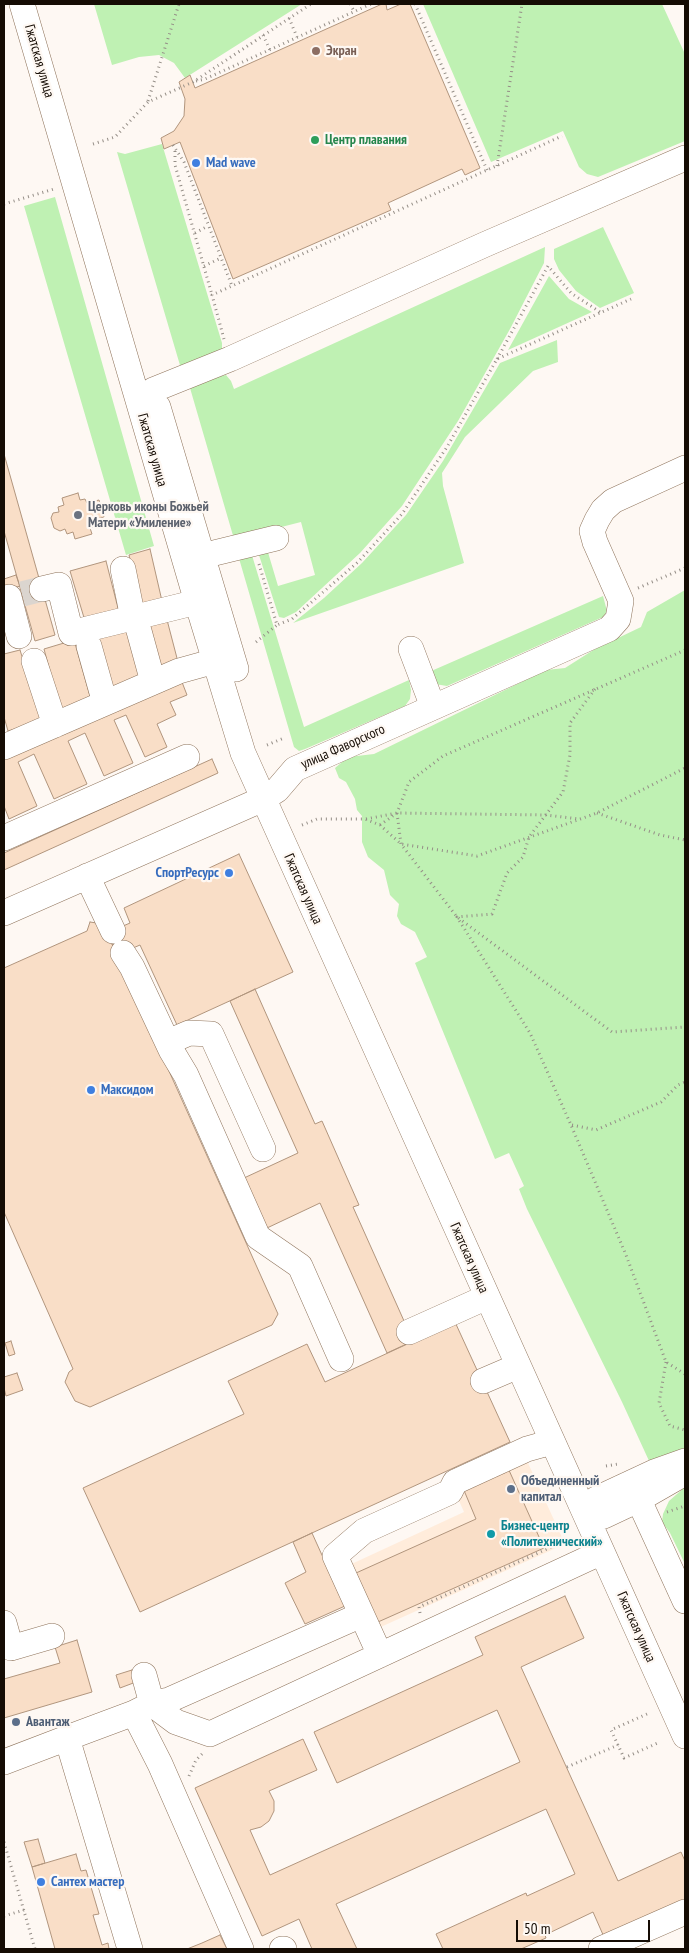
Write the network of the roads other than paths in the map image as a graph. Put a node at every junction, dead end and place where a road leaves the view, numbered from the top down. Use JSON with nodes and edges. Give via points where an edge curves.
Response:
{"nodes":[{"id":1,"x":22,"y":4,"type":"edge"},
{"id":2,"x":39,"y":4,"type":"edge"},
{"id":3,"x":685,"y":158,"type":"edge"},
{"id":4,"x":153,"y":390,"type":"junction"},
{"id":5,"x":685,"y":468,"type":"edge"},
{"id":6,"x":264,"y":541,"type":"road end"},
{"id":7,"x":202,"y":556,"type":"junction"},
{"id":8,"x":123,"y":568,"type":"dead end"},
{"id":9,"x":19,"y":595,"type":"edge"},
{"id":10,"x":197,"y":602,"type":"junction"},
{"id":11,"x":136,"y":624,"type":"junction"},
{"id":12,"x":19,"y":636,"type":"dead end"},
{"id":13,"x":89,"y":646,"type":"dead end"},
{"id":14,"x":411,"y":649,"type":"dead end"},
{"id":15,"x":34,"y":660,"type":"dead end"},
{"id":16,"x":215,"y":661,"type":"junction"},
{"id":17,"x":154,"y":682,"type":"junction"},
{"id":18,"x":105,"y":703,"type":"junction"},
{"id":19,"x":432,"y":708,"type":"junction"},
{"id":20,"x":55,"y":725,"type":"junction"},
{"id":21,"x":4,"y":746,"type":"edge"},
{"id":22,"x":187,"y":757,"type":"dead end"},
{"id":23,"x":270,"y":794,"type":"junction"},
{"id":24,"x":4,"y":838,"type":"edge"},
{"id":25,"x":87,"y":876,"type":"junction"},
{"id":26,"x":4,"y":913,"type":"edge"},
{"id":27,"x":168,"y":1042,"type":"junction"},
{"id":28,"x":263,"y":1149,"type":"dead end"},
{"id":29,"x":487,"y":1296,"type":"junction"},
{"id":30,"x":409,"y":1332,"type":"dead end"},
{"id":31,"x":341,"y":1359,"type":"dead end"},
{"id":32,"x":518,"y":1366,"type":"junction"},
{"id":33,"x":483,"y":1381,"type":"dead end"},
{"id":34,"x":552,"y":1442,"type":"junction"},
{"id":35,"x":685,"y":1462,"type":"edge"},
{"id":36,"x":685,"y":1473,"type":"edge"},
{"id":37,"x":634,"y":1491,"type":"junction"},
{"id":38,"x":600,"y":1507,"type":"junction"},
{"id":39,"x":602,"y":1552,"type":"junction"},
{"id":40,"x":685,"y":1601,"type":"edge"},
{"id":41,"x":361,"y":1615,"type":"junction"},
{"id":42,"x":4,"y":1623,"type":"edge"},
{"id":43,"x":52,"y":1636,"type":"dead end"},
{"id":44,"x":7,"y":1649,"type":"edge"},
{"id":45,"x":380,"y":1656,"type":"junction"},
{"id":46,"x":144,"y":1675,"type":"dead end"},
{"id":47,"x":685,"y":1696,"type":"edge"},
{"id":48,"x":143,"y":1709,"type":"junction"},
{"id":49,"x":685,"y":1736,"type":"edge"},
{"id":50,"x":67,"y":1738,"type":"junction"},
{"id":51,"x":4,"y":1762,"type":"edge"},
{"id":52,"x":685,"y":1912,"type":"edge"},
{"id":53,"x":130,"y":1949,"type":"edge"},
{"id":54,"x":241,"y":1949,"type":"edge"},
{"id":55,"x":601,"y":1949,"type":"edge"}],
"edges":[{"from":1,"to":10,"type":"street","name":"Гжатская улица"},
{"from":2,"to":4,"type":"street","name":"Гжатская улица"},
{"from":3,"to":4,"type":"street"},
{"from":4,"to":7,"type":"street","name":"Гжатская улица"},
{"from":5,"to":19,"type":"street","name":"улица Фаворского","via":[[613,501],[597,520],[592,531],[595,542],[621,602],[618,619],[609,629]]},
{"from":6,"to":7,"type":"street"},
{"from":7,"to":23,"type":"street","name":"Гжатская улица"},
{"from":8,"to":11,"type":"street"},
{"from":9,"to":11,"type":"street","via":[[59,585],[71,633]]},
{"from":9,"to":12,"type":"street"},
{"from":10,"to":11,"type":"street"},
{"from":10,"to":16,"type":"street","name":"Гжатская улица"},
{"from":11,"to":17,"type":"street"},
{"from":13,"to":18,"type":"street"},
{"from":14,"to":19,"type":"street"},
{"from":15,"to":20,"type":"street"},
{"from":16,"to":17,"type":"street"},
{"from":16,"to":23,"type":"street","name":"Гжатская улица","via":[[244,753]]},
{"from":17,"to":18,"type":"street"},
{"from":18,"to":20,"type":"street"},
{"from":19,"to":23,"type":"street","name":"улица Фаворского","via":[[295,769]]},
{"from":20,"to":21,"type":"street"},
{"from":22,"to":24,"type":"street"},
{"from":23,"to":25,"type":"street","name":"улица Фаворского"},
{"from":23,"to":29,"type":"street","name":"Гжатская улица"},
{"from":23,"to":38,"type":"street","name":"Гжатская улица"},
{"from":25,"to":26,"type":"street","name":"улица Фаворского"},
{"from":25,"to":27,"type":"street"},
{"from":27,"to":28,"type":"street","via":[[189,1033],[212,1034]]},
{"from":27,"to":31,"type":"street","via":[[186,1075],[258,1237],[300,1266]]},
{"from":29,"to":30,"type":"street"},
{"from":29,"to":32,"type":"street","name":"Гжатская улица"},
{"from":32,"to":33,"type":"street"},
{"from":32,"to":34,"type":"street","name":"Гжатская улица"},
{"from":34,"to":39,"type":"street","name":"Гжатская улица"},
{"from":34,"to":41,"type":"street","via":[[528,1449],[455,1482],[450,1492],[364,1532],[335,1556]]},
{"from":35,"to":37,"type":"street","via":[[654,1472]]},
{"from":36,"to":37,"type":"street"},
{"from":37,"to":38,"type":"street"},
{"from":37,"to":40,"type":"street"},
{"from":38,"to":47,"type":"street","name":"Гжатская улица"},
{"from":39,"to":45,"type":"street"},
{"from":39,"to":49,"type":"street","name":"Гжатская улица"},
{"from":41,"to":45,"type":"street"},
{"from":41,"to":48,"type":"street"},
{"from":42,"to":44,"type":"street"},
{"from":43,"to":44,"type":"street"},
{"from":45,"to":48,"type":"street","via":[[210,1734]]},
{"from":46,"to":48,"type":"street"},
{"from":48,"to":50,"type":"street"},
{"from":48,"to":54,"type":"street","via":[[160,1764]]},
{"from":50,"to":51,"type":"street"},
{"from":50,"to":53,"type":"street"},
{"from":52,"to":55,"type":"street"}]}
